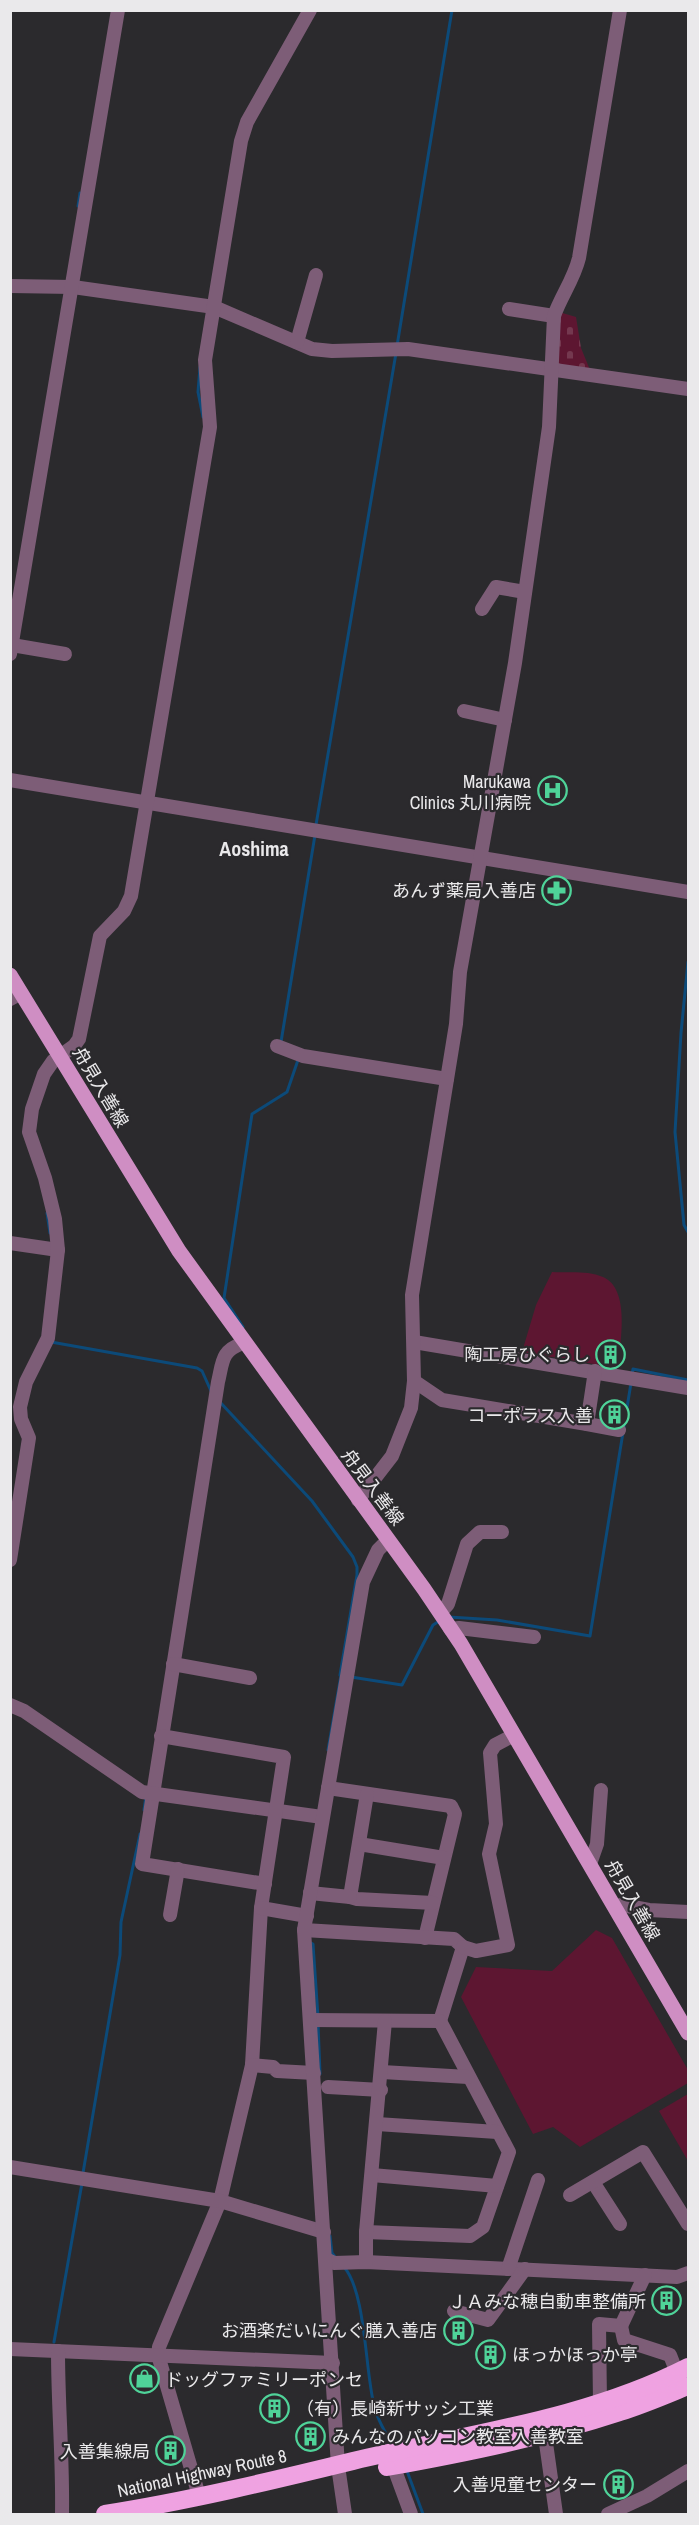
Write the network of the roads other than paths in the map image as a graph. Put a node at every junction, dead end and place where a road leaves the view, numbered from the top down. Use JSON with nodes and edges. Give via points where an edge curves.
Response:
{"nodes":[{"id":1,"x":118,"y":10,"type":"edge"},
{"id":2,"x":310,"y":10,"type":"edge"},
{"id":3,"x":620,"y":10,"type":"edge"},
{"id":4,"x":316,"y":275,"type":"dead end"},
{"id":5,"x":10,"y":286,"type":"edge"},
{"id":6,"x":73,"y":287,"type":"junction"},
{"id":7,"x":214,"y":307,"type":"junction"},
{"id":8,"x":509,"y":309,"type":"dead end"},
{"id":9,"x":554,"y":316,"type":"junction"},
{"id":10,"x":297,"y":342,"type":"junction"},
{"id":11,"x":552,"y":369,"type":"junction"},
{"id":12,"x":688,"y":389,"type":"edge"},
{"id":13,"x":525,"y":592,"type":"junction"},
{"id":14,"x":482,"y":609,"type":"dead end"},
{"id":15,"x":11,"y":649,"type":"edge"},
{"id":16,"x":65,"y":654,"type":"dead end"},
{"id":17,"x":464,"y":711,"type":"dead end"},
{"id":18,"x":505,"y":720,"type":"junction"},
{"id":19,"x":10,"y":780,"type":"edge"},
{"id":20,"x":147,"y":802,"type":"junction"},
{"id":21,"x":480,"y":859,"type":"junction"},
{"id":22,"x":688,"y":892,"type":"edge"},
{"id":23,"x":10,"y":975,"type":"edge"},
{"id":24,"x":16,"y":996,"type":"edge"},
{"id":25,"x":277,"y":1046,"type":"dead end"},
{"id":26,"x":60,"y":1057,"type":"junction"},
{"id":27,"x":447,"y":1079,"type":"junction"},
{"id":28,"x":10,"y":1243,"type":"edge"},
{"id":29,"x":58,"y":1250,"type":"junction"},
{"id":30,"x":243,"y":1342,"type":"junction"},
{"id":31,"x":414,"y":1342,"type":"junction"},
{"id":32,"x":595,"y":1371,"type":"junction"},
{"id":33,"x":414,"y":1381,"type":"junction"},
{"id":34,"x":688,"y":1388,"type":"edge"},
{"id":35,"x":587,"y":1424,"type":"junction"},
{"id":36,"x":18,"y":1427,"type":"edge"},
{"id":37,"x":619,"y":1430,"type":"dead end"},
{"id":38,"x":358,"y":1500,"type":"junction"},
{"id":39,"x":502,"y":1532,"type":"dead end"},
{"id":40,"x":388,"y":1540,"type":"junction"},
{"id":41,"x":10,"y":1560,"type":"edge"},
{"id":42,"x":440,"y":1612,"type":"junction"},
{"id":43,"x":450,"y":1629,"type":"junction"},
{"id":44,"x":534,"y":1637,"type":"dead end"},
{"id":45,"x":173,"y":1664,"type":"junction"},
{"id":46,"x":250,"y":1677,"type":"dead end"},
{"id":47,"x":10,"y":1705,"type":"edge"},
{"id":48,"x":514,"y":1735,"type":"junction"},
{"id":49,"x":161,"y":1736,"type":"junction"},
{"id":50,"x":328,"y":1788,"type":"junction"},
{"id":51,"x":602,"y":1790,"type":"dead end"},
{"id":52,"x":152,"y":1793,"type":"junction"},
{"id":53,"x":367,"y":1794,"type":"junction"},
{"id":54,"x":276,"y":1812,"type":"junction"},
{"id":55,"x":322,"y":1817,"type":"junction"},
{"id":56,"x":359,"y":1844,"type":"junction"},
{"id":57,"x":444,"y":1858,"type":"junction"},
{"id":58,"x":590,"y":1864,"type":"junction"},
{"id":59,"x":178,"y":1869,"type":"junction"},
{"id":60,"x":265,"y":1884,"type":"junction"},
{"id":61,"x":310,"y":1893,"type":"junction"},
{"id":62,"x":350,"y":1897,"type":"junction"},
{"id":63,"x":433,"y":1903,"type":"junction"},
{"id":64,"x":614,"y":1906,"type":"junction"},
{"id":65,"x":261,"y":1908,"type":"junction"},
{"id":66,"x":688,"y":1912,"type":"edge"},
{"id":67,"x":170,"y":1915,"type":"dead end"},
{"id":68,"x":307,"y":1916,"type":"junction"},
{"id":69,"x":304,"y":1930,"type":"junction"},
{"id":70,"x":425,"y":1938,"type":"junction"},
{"id":71,"x":464,"y":1947,"type":"junction"},
{"id":72,"x":310,"y":2020,"type":"junction"},
{"id":73,"x":385,"y":2021,"type":"junction"},
{"id":74,"x":440,"y":2021,"type":"junction"},
{"id":75,"x":687,"y":2026,"type":"edge"},
{"id":76,"x":252,"y":2065,"type":"junction"},
{"id":77,"x":382,"y":2072,"type":"junction"},
{"id":78,"x":314,"y":2073,"type":"junction"},
{"id":79,"x":468,"y":2077,"type":"junction"},
{"id":80,"x":328,"y":2087,"type":"dead end"},
{"id":81,"x":381,"y":2090,"type":"junction"},
{"id":82,"x":377,"y":2124,"type":"junction"},
{"id":83,"x":497,"y":2132,"type":"junction"},
{"id":84,"x":10,"y":2168,"type":"edge"},
{"id":85,"x":372,"y":2175,"type":"junction"},
{"id":86,"x":538,"y":2180,"type":"dead end"},
{"id":87,"x":593,"y":2182,"type":"junction"},
{"id":88,"x":497,"y":2186,"type":"junction"},
{"id":89,"x":570,"y":2196,"type":"dead end"},
{"id":90,"x":220,"y":2201,"type":"junction"},
{"id":91,"x":620,"y":2224,"type":"dead end"},
{"id":92,"x":688,"y":2224,"type":"edge"},
{"id":93,"x":324,"y":2232,"type":"junction"},
{"id":94,"x":366,"y":2232,"type":"junction"},
{"id":95,"x":326,"y":2259,"type":"junction"},
{"id":96,"x":366,"y":2262,"type":"junction"},
{"id":97,"x":508,"y":2269,"type":"junction"},
{"id":98,"x":525,"y":2270,"type":"junction"},
{"id":99,"x":688,"y":2273,"type":"edge"},
{"id":100,"x":645,"y":2275,"type":"junction"},
{"id":101,"x":454,"y":2311,"type":"dead end"},
{"id":102,"x":621,"y":2326,"type":"junction"},
{"id":103,"x":10,"y":2349,"type":"edge"},
{"id":104,"x":58,"y":2351,"type":"junction"},
{"id":105,"x":158,"y":2355,"type":"junction"},
{"id":106,"x":333,"y":2363,"type":"junction"},
{"id":107,"x":685,"y":2375,"type":"edge"},
{"id":108,"x":600,"y":2403,"type":"junction"},
{"id":109,"x":540,"y":2420,"type":"junction"},
{"id":110,"x":389,"y":2454,"type":"junction"},
{"id":111,"x":339,"y":2470,"type":"junction"},
{"id":112,"x":688,"y":2471,"type":"edge"},
{"id":113,"x":199,"y":2496,"type":"junction"},
{"id":114,"x":162,"y":2511,"type":"edge"},
{"id":115,"x":62,"y":2514,"type":"edge"},
{"id":116,"x":105,"y":2514,"type":"edge"},
{"id":117,"x":345,"y":2514,"type":"edge"},
{"id":118,"x":411,"y":2514,"type":"edge"},
{"id":119,"x":556,"y":2514,"type":"edge"},
{"id":120,"x":608,"y":2514,"type":"edge"}],
"edges":[{"from":1,"to":6,"type":"street"},
{"from":2,"to":7,"type":"street","via":[[247,122]]},
{"from":3,"to":9,"type":"street","via":[[579,258]]},
{"from":4,"to":10,"type":"street"},
{"from":5,"to":6,"type":"street"},
{"from":6,"to":7,"type":"street"},
{"from":6,"to":15,"type":"street"},
{"from":7,"to":10,"type":"street"},
{"from":7,"to":20,"type":"street","via":[[206,360],[210,427]]},
{"from":8,"to":9,"type":"street"},
{"from":9,"to":11,"type":"street"},
{"from":10,"to":11,"type":"street","via":[[312,349],[408,349]]},
{"from":11,"to":12,"type":"street"},
{"from":11,"to":13,"type":"street","via":[[549,427]]},
{"from":13,"to":14,"type":"street","via":[[496,587]]},
{"from":13,"to":18,"type":"street"},
{"from":15,"to":16,"type":"street"},
{"from":17,"to":18,"type":"street"},
{"from":18,"to":21,"type":"street"},
{"from":19,"to":20,"type":"street"},
{"from":20,"to":21,"type":"street"},
{"from":20,"to":26,"type":"street","via":[[131,896],[124,911],[100,936],[79,1039]]},
{"from":21,"to":22,"type":"street"},
{"from":21,"to":27,"type":"street","via":[[460,972]]},
{"from":23,"to":24,"type":"main road","name":"舟見入善線"},
{"from":24,"to":26,"type":"main road","name":"舟見入善線"},
{"from":25,"to":27,"type":"street","via":[[303,1056]]},
{"from":26,"to":29,"type":"street","via":[[44,1074],[29,1132],[52,1208]]},
{"from":26,"to":30,"type":"main road","name":"舟見入善線","via":[[179,1251]]},
{"from":27,"to":31,"type":"street","via":[[411,1300]]},
{"from":28,"to":29,"type":"street"},
{"from":29,"to":36,"type":"street","via":[[48,1338],[26,1382]]},
{"from":30,"to":38,"type":"main road","name":"舟見入善線"},
{"from":30,"to":45,"type":"street","via":[[230,1348],[224,1357]]},
{"from":31,"to":32,"type":"street"},
{"from":31,"to":33,"type":"street"},
{"from":32,"to":34,"type":"street"},
{"from":32,"to":35,"type":"street"},
{"from":33,"to":35,"type":"street","via":[[442,1400]]},
{"from":33,"to":38,"type":"street","via":[[411,1408],[401,1438]]},
{"from":35,"to":37,"type":"street"},
{"from":36,"to":41,"type":"street","via":[[29,1438]]},
{"from":38,"to":40,"type":"main road","name":"舟見入善線"},
{"from":39,"to":42,"type":"street","via":[[480,1532],[467,1544],[448,1604]]},
{"from":40,"to":42,"type":"main road","name":"舟見入善線"},
{"from":40,"to":50,"type":"street","via":[[378,1550],[363,1582]]},
{"from":42,"to":43,"type":"main road","name":"舟見入善線"},
{"from":43,"to":44,"type":"street"},
{"from":43,"to":48,"type":"main road","name":"舟見入善線"},
{"from":45,"to":46,"type":"street"},
{"from":45,"to":49,"type":"street"},
{"from":47,"to":52,"type":"street","via":[[142,1792]]},
{"from":48,"to":58,"type":"main road","name":"舟見入善線"},
{"from":48,"to":71,"type":"street","via":[[495,1745],[490,1753],[496,1824],[489,1854],[508,1945],[476,1951]]},
{"from":49,"to":52,"type":"street"},
{"from":49,"to":54,"type":"street","via":[[284,1757]]},
{"from":50,"to":53,"type":"street"},
{"from":50,"to":55,"type":"street"},
{"from":51,"to":58,"type":"street","via":[[597,1844]]},
{"from":52,"to":54,"type":"street"},
{"from":52,"to":59,"type":"street","via":[[142,1864]]},
{"from":53,"to":56,"type":"street"},
{"from":53,"to":57,"type":"street","via":[[452,1806],[455,1814]]},
{"from":54,"to":55,"type":"street"},
{"from":54,"to":60,"type":"street"},
{"from":55,"to":61,"type":"street"},
{"from":56,"to":57,"type":"street"},
{"from":56,"to":62,"type":"street"},
{"from":57,"to":63,"type":"street"},
{"from":58,"to":64,"type":"main road","name":"舟見入善線"},
{"from":59,"to":60,"type":"street"},
{"from":59,"to":67,"type":"street"},
{"from":60,"to":65,"type":"street"},
{"from":61,"to":62,"type":"street"},
{"from":61,"to":68,"type":"street"},
{"from":62,"to":63,"type":"street"},
{"from":63,"to":70,"type":"street"},
{"from":64,"to":66,"type":"street"},
{"from":64,"to":75,"type":"main road","name":"舟見入善線"},
{"from":65,"to":68,"type":"street"},
{"from":65,"to":76,"type":"street"},
{"from":68,"to":69,"type":"street"},
{"from":69,"to":70,"type":"street"},
{"from":69,"to":72,"type":"street"},
{"from":70,"to":71,"type":"street","via":[[454,1939]]},
{"from":71,"to":74,"type":"street"},
{"from":72,"to":73,"type":"street"},
{"from":72,"to":78,"type":"street"},
{"from":73,"to":74,"type":"street"},
{"from":73,"to":77,"type":"street"},
{"from":74,"to":79,"type":"street"},
{"from":76,"to":78,"type":"street"},
{"from":76,"to":90,"type":"street"},
{"from":77,"to":79,"type":"street"},
{"from":77,"to":81,"type":"street"},
{"from":78,"to":93,"type":"street"},
{"from":79,"to":83,"type":"street"},
{"from":80,"to":81,"type":"street"},
{"from":81,"to":82,"type":"street"},
{"from":82,"to":83,"type":"street"},
{"from":82,"to":85,"type":"street"},
{"from":83,"to":88,"type":"street","via":[[509,2152]]},
{"from":84,"to":90,"type":"street"},
{"from":85,"to":88,"type":"street"},
{"from":85,"to":94,"type":"street"},
{"from":86,"to":97,"type":"street"},
{"from":87,"to":89,"type":"street"},
{"from":87,"to":91,"type":"street"},
{"from":87,"to":92,"type":"street","via":[[644,2152]]},
{"from":88,"to":94,"type":"street","via":[[483,2227],[470,2236]]},
{"from":90,"to":93,"type":"street"},
{"from":90,"to":105,"type":"street"},
{"from":93,"to":95,"type":"street"},
{"from":94,"to":96,"type":"street"},
{"from":95,"to":96,"type":"street","via":[[334,2263]]},
{"from":95,"to":106,"type":"street"},
{"from":96,"to":97,"type":"street"},
{"from":97,"to":98,"type":"street"},
{"from":98,"to":100,"type":"street"},
{"from":98,"to":101,"type":"street","via":[[488,2320]]},
{"from":99,"to":100,"type":"street","via":[[677,2277]]},
{"from":100,"to":102,"type":"street"},
{"from":102,"to":107,"type":"street","via":[[624,2340],[669,2355]]},
{"from":102,"to":108,"type":"street","via":[[598,2324]]},
{"from":103,"to":104,"type":"street"},
{"from":104,"to":105,"type":"street"},
{"from":104,"to":115,"type":"street"},
{"from":105,"to":106,"type":"street"},
{"from":105,"to":113,"type":"street"},
{"from":106,"to":111,"type":"street"},
{"from":107,"to":108,"type":"highway","name":"National Highway Route 8"},
{"from":107,"to":111,"type":"highway","name":"National Highway Route 8","via":[[622,2412],[572,2427],[437,2458]]},
{"from":108,"to":109,"type":"highway","name":"National Highway Route 8"},
{"from":109,"to":110,"type":"highway","name":"National Highway Route 8"},
{"from":109,"to":119,"type":"street"},
{"from":110,"to":111,"type":"highway","name":"National Highway Route 8"},
{"from":110,"to":118,"type":"street"},
{"from":111,"to":113,"type":"highway","name":"National Highway Route 8"},
{"from":111,"to":114,"type":"highway","name":"National Highway Route 8"},
{"from":111,"to":117,"type":"street"},
{"from":112,"to":120,"type":"street"},
{"from":113,"to":114,"type":"highway","name":"National Highway Route 8"},
{"from":114,"to":116,"type":"highway","name":"National Highway Route 8"}]}
